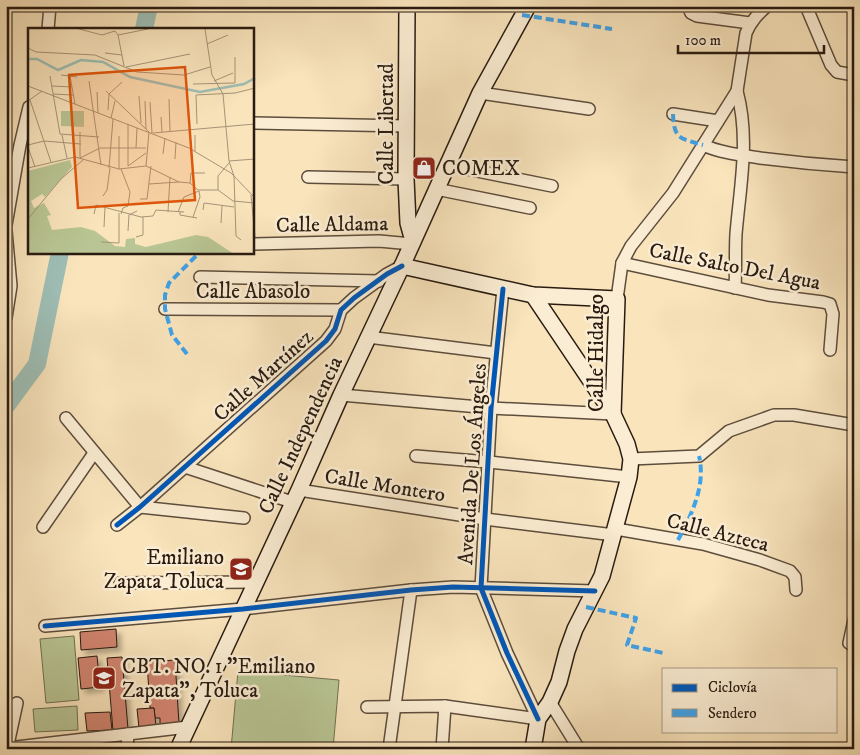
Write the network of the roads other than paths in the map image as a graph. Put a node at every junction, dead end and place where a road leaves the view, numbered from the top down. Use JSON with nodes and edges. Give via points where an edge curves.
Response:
{"nodes":[{"id":1,"x":50,"y":6,"type":"edge"},
{"id":2,"x":407,"y":6,"type":"edge"},
{"id":3,"x":528,"y":6,"type":"edge"},
{"id":4,"x":688,"y":6,"type":"edge"},
{"id":5,"x":767,"y":6,"type":"edge"},
{"id":6,"x":806,"y":6,"type":"edge"},
{"id":7,"x":750,"y":24,"type":"junction"},
{"id":8,"x":48,"y":28,"type":"edge"},
{"id":9,"x":854,"y":75,"type":"edge"},
{"id":10,"x":737,"y":92,"type":"junction"},
{"id":11,"x":480,"y":94,"type":"junction"},
{"id":12,"x":589,"y":108,"type":"dead end"},
{"id":13,"x":28,"y":111,"type":"edge"},
{"id":14,"x":673,"y":114,"type":"dead end"},
{"id":15,"x":718,"y":121,"type":"junction"},
{"id":16,"x":254,"y":124,"type":"edge"},
{"id":17,"x":406,"y":126,"type":"junction"},
{"id":18,"x":703,"y":145,"type":"junction"},
{"id":19,"x":744,"y":155,"type":"junction"},
{"id":20,"x":447,"y":166,"type":"junction"},
{"id":21,"x":854,"y":168,"type":"edge"},
{"id":22,"x":308,"y":177,"type":"dead end"},
{"id":23,"x":406,"y":180,"type":"junction"},
{"id":24,"x":552,"y":186,"type":"dead end"},
{"id":25,"x":436,"y":189,"type":"junction"},
{"id":26,"x":530,"y":208,"type":"dead end"},
{"id":27,"x":6,"y":225,"type":"edge"},
{"id":28,"x":6,"y":231,"type":"edge"},
{"id":29,"x":412,"y":243,"type":"junction"},
{"id":30,"x":254,"y":244,"type":"edge"},
{"id":31,"x":622,"y":264,"type":"junction"},
{"id":32,"x":402,"y":266,"type":"junction"},
{"id":33,"x":200,"y":277,"type":"dead end"},
{"id":34,"x":379,"y":281,"type":"junction"},
{"id":35,"x":735,"y":288,"type":"junction"},
{"id":36,"x":503,"y":289,"type":"junction"},
{"id":37,"x":533,"y":295,"type":"junction"},
{"id":38,"x":8,"y":296,"type":"edge"},
{"id":39,"x":616,"y":300,"type":"junction"},
{"id":40,"x":165,"y":309,"type":"dead end"},
{"id":41,"x":341,"y":310,"type":"junction"},
{"id":42,"x":6,"y":318,"type":"edge"},
{"id":43,"x":368,"y":337,"type":"junction"},
{"id":44,"x":830,"y":350,"type":"dead end"},
{"id":45,"x":496,"y":353,"type":"junction"},
{"id":46,"x":341,"y":395,"type":"junction"},
{"id":47,"x":491,"y":408,"type":"junction"},
{"id":48,"x":613,"y":414,"type":"junction"},
{"id":49,"x":66,"y":418,"type":"dead end"},
{"id":50,"x":854,"y":425,"type":"edge"},
{"id":51,"x":94,"y":453,"type":"junction"},
{"id":52,"x":416,"y":456,"type":"dead end"},
{"id":53,"x":631,"y":459,"type":"junction"},
{"id":54,"x":489,"y":462,"type":"junction"},
{"id":55,"x":186,"y":467,"type":"junction"},
{"id":56,"x":629,"y":477,"type":"junction"},
{"id":57,"x":296,"y":496,"type":"junction"},
{"id":58,"x":140,"y":508,"type":"junction"},
{"id":59,"x":244,"y":518,"type":"dead end"},
{"id":60,"x":485,"y":519,"type":"junction"},
{"id":61,"x":117,"y":525,"type":"dead end"},
{"id":62,"x":43,"y":527,"type":"dead end"},
{"id":63,"x":615,"y":532,"type":"junction"},
{"id":64,"x":256,"y":582,"type":"junction"},
{"id":65,"x":120,"y":584,"type":"dead end"},
{"id":66,"x":481,"y":588,"type":"junction"},
{"id":67,"x":411,"y":590,"type":"junction"},
{"id":68,"x":796,"y":590,"type":"dead end"},
{"id":69,"x":595,"y":591,"type":"junction"},
{"id":70,"x":242,"y":609,"type":"junction"},
{"id":71,"x":854,"y":620,"type":"edge"},
{"id":72,"x":45,"y":626,"type":"dead end"},
{"id":73,"x":854,"y":646,"type":"edge"},
{"id":74,"x":550,"y":702,"type":"junction"},
{"id":75,"x":17,"y":703,"type":"dead end"},
{"id":76,"x":394,"y":706,"type":"junction"},
{"id":77,"x":445,"y":706,"type":"junction"},
{"id":78,"x":367,"y":707,"type":"dead end"},
{"id":79,"x":538,"y":719,"type":"junction"},
{"id":80,"x":188,"y":727,"type":"junction"},
{"id":81,"x":128,"y":734,"type":"junction"},
{"id":82,"x":77,"y":744,"type":"edge"},
{"id":83,"x":8,"y":749,"type":"edge"},
{"id":84,"x":127,"y":749,"type":"edge"},
{"id":85,"x":178,"y":749,"type":"edge"},
{"id":86,"x":389,"y":749,"type":"edge"},
{"id":87,"x":442,"y":749,"type":"edge"},
{"id":88,"x":533,"y":749,"type":"edge"},
{"id":89,"x":578,"y":749,"type":"edge"}],
"edges":[{"from":1,"to":8,"type":"street"},
{"from":2,"to":17,"type":"main road","name":"Calle Libertad"},
{"from":3,"to":11,"type":"main road","name":"Calle Independencia"},
{"from":4,"to":7,"type":"street","via":[[697,16]]},
{"from":5,"to":7,"type":"street","name":"Calle Hidalgo"},
{"from":6,"to":9,"type":"street","via":[[831,65],[837,72]]},
{"from":7,"to":10,"type":"street","name":"Calle Hidalgo","via":[[743,46]]},
{"from":10,"to":15,"type":"street","name":"Calle Hidalgo"},
{"from":10,"to":19,"type":"street","via":[[744,121]]},
{"from":11,"to":12,"type":"street"},
{"from":11,"to":20,"type":"main road","name":"Calle Independencia"},
{"from":13,"to":27,"type":"street"},
{"from":14,"to":15,"type":"street"},
{"from":15,"to":18,"type":"street","name":"Calle Hidalgo"},
{"from":16,"to":17,"type":"street"},
{"from":17,"to":23,"type":"main road","name":"Calle Libertad"},
{"from":18,"to":19,"type":"street"},
{"from":18,"to":31,"type":"street","name":"Calle Hidalgo","via":[[673,193],[631,246]]},
{"from":19,"to":21,"type":"street"},
{"from":19,"to":35,"type":"street","via":[[736,232]]},
{"from":20,"to":24,"type":"street"},
{"from":20,"to":25,"type":"main road","name":"Calle Independencia"},
{"from":22,"to":23,"type":"street"},
{"from":23,"to":29,"type":"main road","name":"Calle Libertad"},
{"from":25,"to":26,"type":"street"},
{"from":25,"to":29,"type":"main road","name":"Calle Independencia"},
{"from":28,"to":38,"type":"street","via":[[10,272]]},
{"from":29,"to":30,"type":"street","name":"Calle Aldama"},
{"from":29,"to":32,"type":"main road","name":"Calle Independencia"},
{"from":31,"to":35,"type":"street","name":"Calle Salto Del Agua"},
{"from":31,"to":39,"type":"street","name":"Calle Hidalgo"},
{"from":32,"to":34,"type":"street","name":"Calle Martínez"},
{"from":32,"to":36,"type":"main road"},
{"from":32,"to":43,"type":"main road","name":"Calle Independencia"},
{"from":33,"to":34,"type":"street"},
{"from":34,"to":41,"type":"street","name":"Calle Martínez"},
{"from":35,"to":44,"type":"street","name":"Calle Salto Del Agua","via":[[830,304],[833,314]]},
{"from":36,"to":37,"type":"main road"},
{"from":36,"to":45,"type":"street","name":"Avenida De Los Ángeles"},
{"from":37,"to":39,"type":"main road"},
{"from":37,"to":48,"type":"main road"},
{"from":38,"to":42,"type":"street"},
{"from":39,"to":48,"type":"main road","name":"Calle Hidalgo"},
{"from":40,"to":41,"type":"street","name":"Calle Abasolo"},
{"from":41,"to":55,"type":"street","name":"Calle Martínez","via":[[335,329],[326,341]]},
{"from":43,"to":45,"type":"street"},
{"from":43,"to":46,"type":"main road","name":"Calle Independencia"},
{"from":45,"to":47,"type":"street","name":"Avenida De Los Ángeles"},
{"from":46,"to":47,"type":"street"},
{"from":46,"to":57,"type":"main road","name":"Calle Independencia"},
{"from":47,"to":48,"type":"street"},
{"from":47,"to":54,"type":"street","name":"Avenida De Los Ángeles"},
{"from":48,"to":53,"type":"main road","name":"Calle Hidalgo"},
{"from":49,"to":51,"type":"street"},
{"from":50,"to":53,"type":"street","via":[[774,415],[729,431],[698,456]]},
{"from":51,"to":58,"type":"street"},
{"from":51,"to":62,"type":"street"},
{"from":52,"to":54,"type":"street"},
{"from":53,"to":56,"type":"main road","name":"Calle Hidalgo"},
{"from":54,"to":56,"type":"street"},
{"from":54,"to":60,"type":"street","name":"Avenida De Los Ángeles"},
{"from":55,"to":57,"type":"street","name":"Calle Montero"},
{"from":55,"to":58,"type":"street","name":"Calle Martínez"},
{"from":56,"to":63,"type":"main road","name":"Calle Hidalgo"},
{"from":57,"to":60,"type":"street","name":"Calle Montero"},
{"from":57,"to":64,"type":"main road","name":"Calle Independencia"},
{"from":58,"to":59,"type":"street"},
{"from":58,"to":61,"type":"street","name":"Calle Martínez"},
{"from":60,"to":63,"type":"street","name":"Calle Montero"},
{"from":60,"to":66,"type":"street","name":"Avenida De Los Ángeles"},
{"from":63,"to":68,"type":"street","name":"Calle Azteca","via":[[703,544],[760,560],[790,571],[795,577]]},
{"from":63,"to":69,"type":"main road","name":"Calle Hidalgo"},
{"from":64,"to":65,"type":"street"},
{"from":64,"to":70,"type":"main road","name":"Calle Independencia"},
{"from":66,"to":67,"type":"street"},
{"from":66,"to":69,"type":"street"},
{"from":66,"to":79,"type":"street","name":"Avenida De Los Ángeles"},
{"from":67,"to":70,"type":"street"},
{"from":67,"to":76,"type":"street"},
{"from":69,"to":74,"type":"main road","name":"Calle Hidalgo","via":[[567,651]]},
{"from":70,"to":72,"type":"street"},
{"from":70,"to":80,"type":"main road","name":"Calle Independencia"},
{"from":71,"to":73,"type":"street","via":[[849,640]]},
{"from":74,"to":79,"type":"main road","name":"Calle Hidalgo"},
{"from":74,"to":89,"type":"street"},
{"from":75,"to":83,"type":"street"},
{"from":76,"to":77,"type":"street"},
{"from":76,"to":78,"type":"street"},
{"from":76,"to":86,"type":"street"},
{"from":77,"to":79,"type":"street"},
{"from":77,"to":87,"type":"street"},
{"from":79,"to":88,"type":"main road"},
{"from":80,"to":81,"type":"street"},
{"from":80,"to":85,"type":"main road","name":"Calle Independencia"},
{"from":81,"to":82,"type":"street"},
{"from":81,"to":84,"type":"street"},
{"from":82,"to":83,"type":"street"}]}
